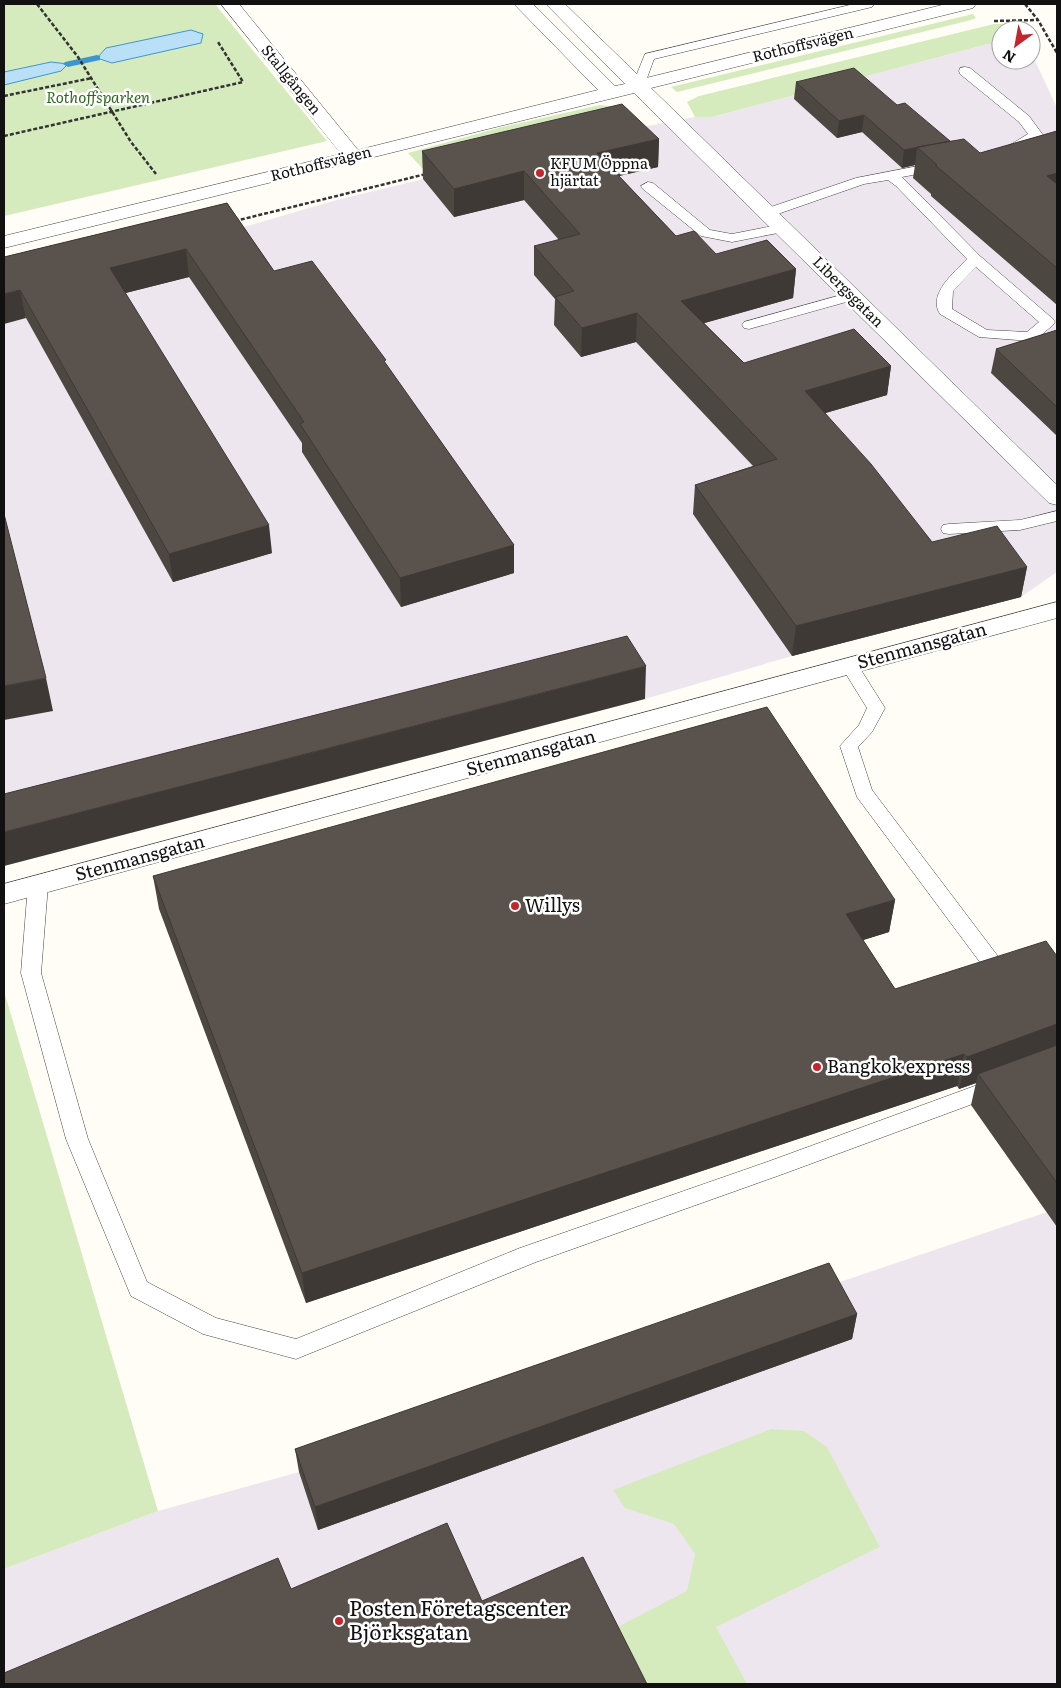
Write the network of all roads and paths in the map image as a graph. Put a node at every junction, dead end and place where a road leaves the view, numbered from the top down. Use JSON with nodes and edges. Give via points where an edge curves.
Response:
{"nodes":[{"id":1,"x":37,"y":4,"type":"edge"},
{"id":2,"x":230,"y":4,"type":"edge"},
{"id":3,"x":523,"y":4,"type":"edge"},
{"id":4,"x":555,"y":4,"type":"edge"},
{"id":5,"x":868,"y":4,"type":"edge"},
{"id":6,"x":967,"y":4,"type":"edge"},
{"id":7,"x":1025,"y":4,"type":"edge"},
{"id":8,"x":214,"y":36,"type":"dead end"},
{"id":9,"x":1057,"y":52,"type":"edge"},
{"id":10,"x":965,"y":70,"type":"dead end"},
{"id":11,"x":92,"y":78,"type":"junction"},
{"id":12,"x":638,"y":86,"type":"junction"},
{"id":13,"x":610,"y":92,"type":"junction"},
{"id":14,"x":4,"y":96,"type":"edge"},
{"id":15,"x":112,"y":111,"type":"junction"},
{"id":16,"x":4,"y":136,"type":"edge"},
{"id":17,"x":996,"y":154,"type":"edge"},
{"id":18,"x":353,"y":156,"type":"junction"},
{"id":19,"x":952,"y":164,"type":"edge"},
{"id":20,"x":426,"y":173,"type":"edge"},
{"id":21,"x":890,"y":175,"type":"junction"},
{"id":22,"x":648,"y":186,"type":"dead end"},
{"id":23,"x":177,"y":200,"type":"junction"},
{"id":24,"x":767,"y":212,"type":"junction"},
{"id":25,"x":229,"y":222,"type":"edge"},
{"id":26,"x":783,"y":228,"type":"junction"},
{"id":27,"x":4,"y":242,"type":"edge"},
{"id":28,"x":975,"y":259,"type":"junction"},
{"id":29,"x":852,"y":296,"type":"junction"},
{"id":30,"x":749,"y":325,"type":"dead end"},
{"id":31,"x":1057,"y":498,"type":"edge"},
{"id":32,"x":1057,"y":516,"type":"edge"},
{"id":33,"x":949,"y":529,"type":"dead end"},
{"id":34,"x":1057,"y":610,"type":"edge"},
{"id":35,"x":850,"y":666,"type":"junction"},
{"id":36,"x":38,"y":885,"type":"junction"},
{"id":37,"x":4,"y":894,"type":"edge"},
{"id":38,"x":1023,"y":961,"type":"edge"},
{"id":39,"x":1013,"y":1080,"type":"edge"}],
"edges":[{"from":1,"to":11,"type":"path"},
{"from":2,"to":18,"type":"street","name":"Stallgången"},
{"from":3,"to":13,"type":"street"},
{"from":4,"to":12,"type":"street","name":"Libergsgatan"},
{"from":5,"to":12,"type":"lane","name":"Rothoffsvägen","via":[[649,57]]},
{"from":6,"to":12,"type":"street","name":"Rothoffsvägen"},
{"from":7,"to":9,"type":"path"},
{"from":8,"to":15,"type":"path","via":[[243,82]]},
{"from":10,"to":17,"type":"lane","via":[[1024,119],[1036,135],[1014,150]]},
{"from":11,"to":14,"type":"path"},
{"from":11,"to":15,"type":"path"},
{"from":12,"to":13,"type":"street","name":"Rothoffsvägen"},
{"from":12,"to":24,"type":"street","name":"Libergsgatan"},
{"from":13,"to":18,"type":"street","name":"Rothoffsvägen"},
{"from":15,"to":16,"type":"path"},
{"from":15,"to":23,"type":"path","via":[[131,142]]},
{"from":18,"to":23,"type":"street","name":"Rothoffsvägen"},
{"from":19,"to":21,"type":"lane"},
{"from":20,"to":25,"type":"path"},
{"from":21,"to":24,"type":"lane","via":[[861,181]]},
{"from":21,"to":28,"type":"lane"},
{"from":22,"to":26,"type":"lane","via":[[706,233],[732,238]]},
{"from":23,"to":27,"type":"street","name":"Rothoffsvägen"},
{"from":24,"to":26,"type":"street","name":"Libergsgatan"},
{"from":26,"to":29,"type":"street","name":"Libergsgatan"},
{"from":28,"to":28,"type":"lane","via":[[1040,316],[1048,322],[1030,337],[984,334],[945,311],[946,290]]},
{"from":29,"to":30,"type":"lane"},
{"from":29,"to":31,"type":"street","name":"Libergsgatan"},
{"from":32,"to":33,"type":"lane","via":[[1020,525]]},
{"from":34,"to":35,"type":"street","name":"Stenmansgatan"},
{"from":35,"to":36,"type":"street","name":"Stenmansgatan"},
{"from":35,"to":38,"type":"lane","via":[[876,708],[866,728],[849,746],[863,792],[995,968]]},
{"from":36,"to":37,"type":"street","name":"Stenmansgatan"},
{"from":36,"to":39,"type":"lane","via":[[31,974],[77,1139],[139,1289],[211,1326],[296,1349],[528,1255]]}]}
